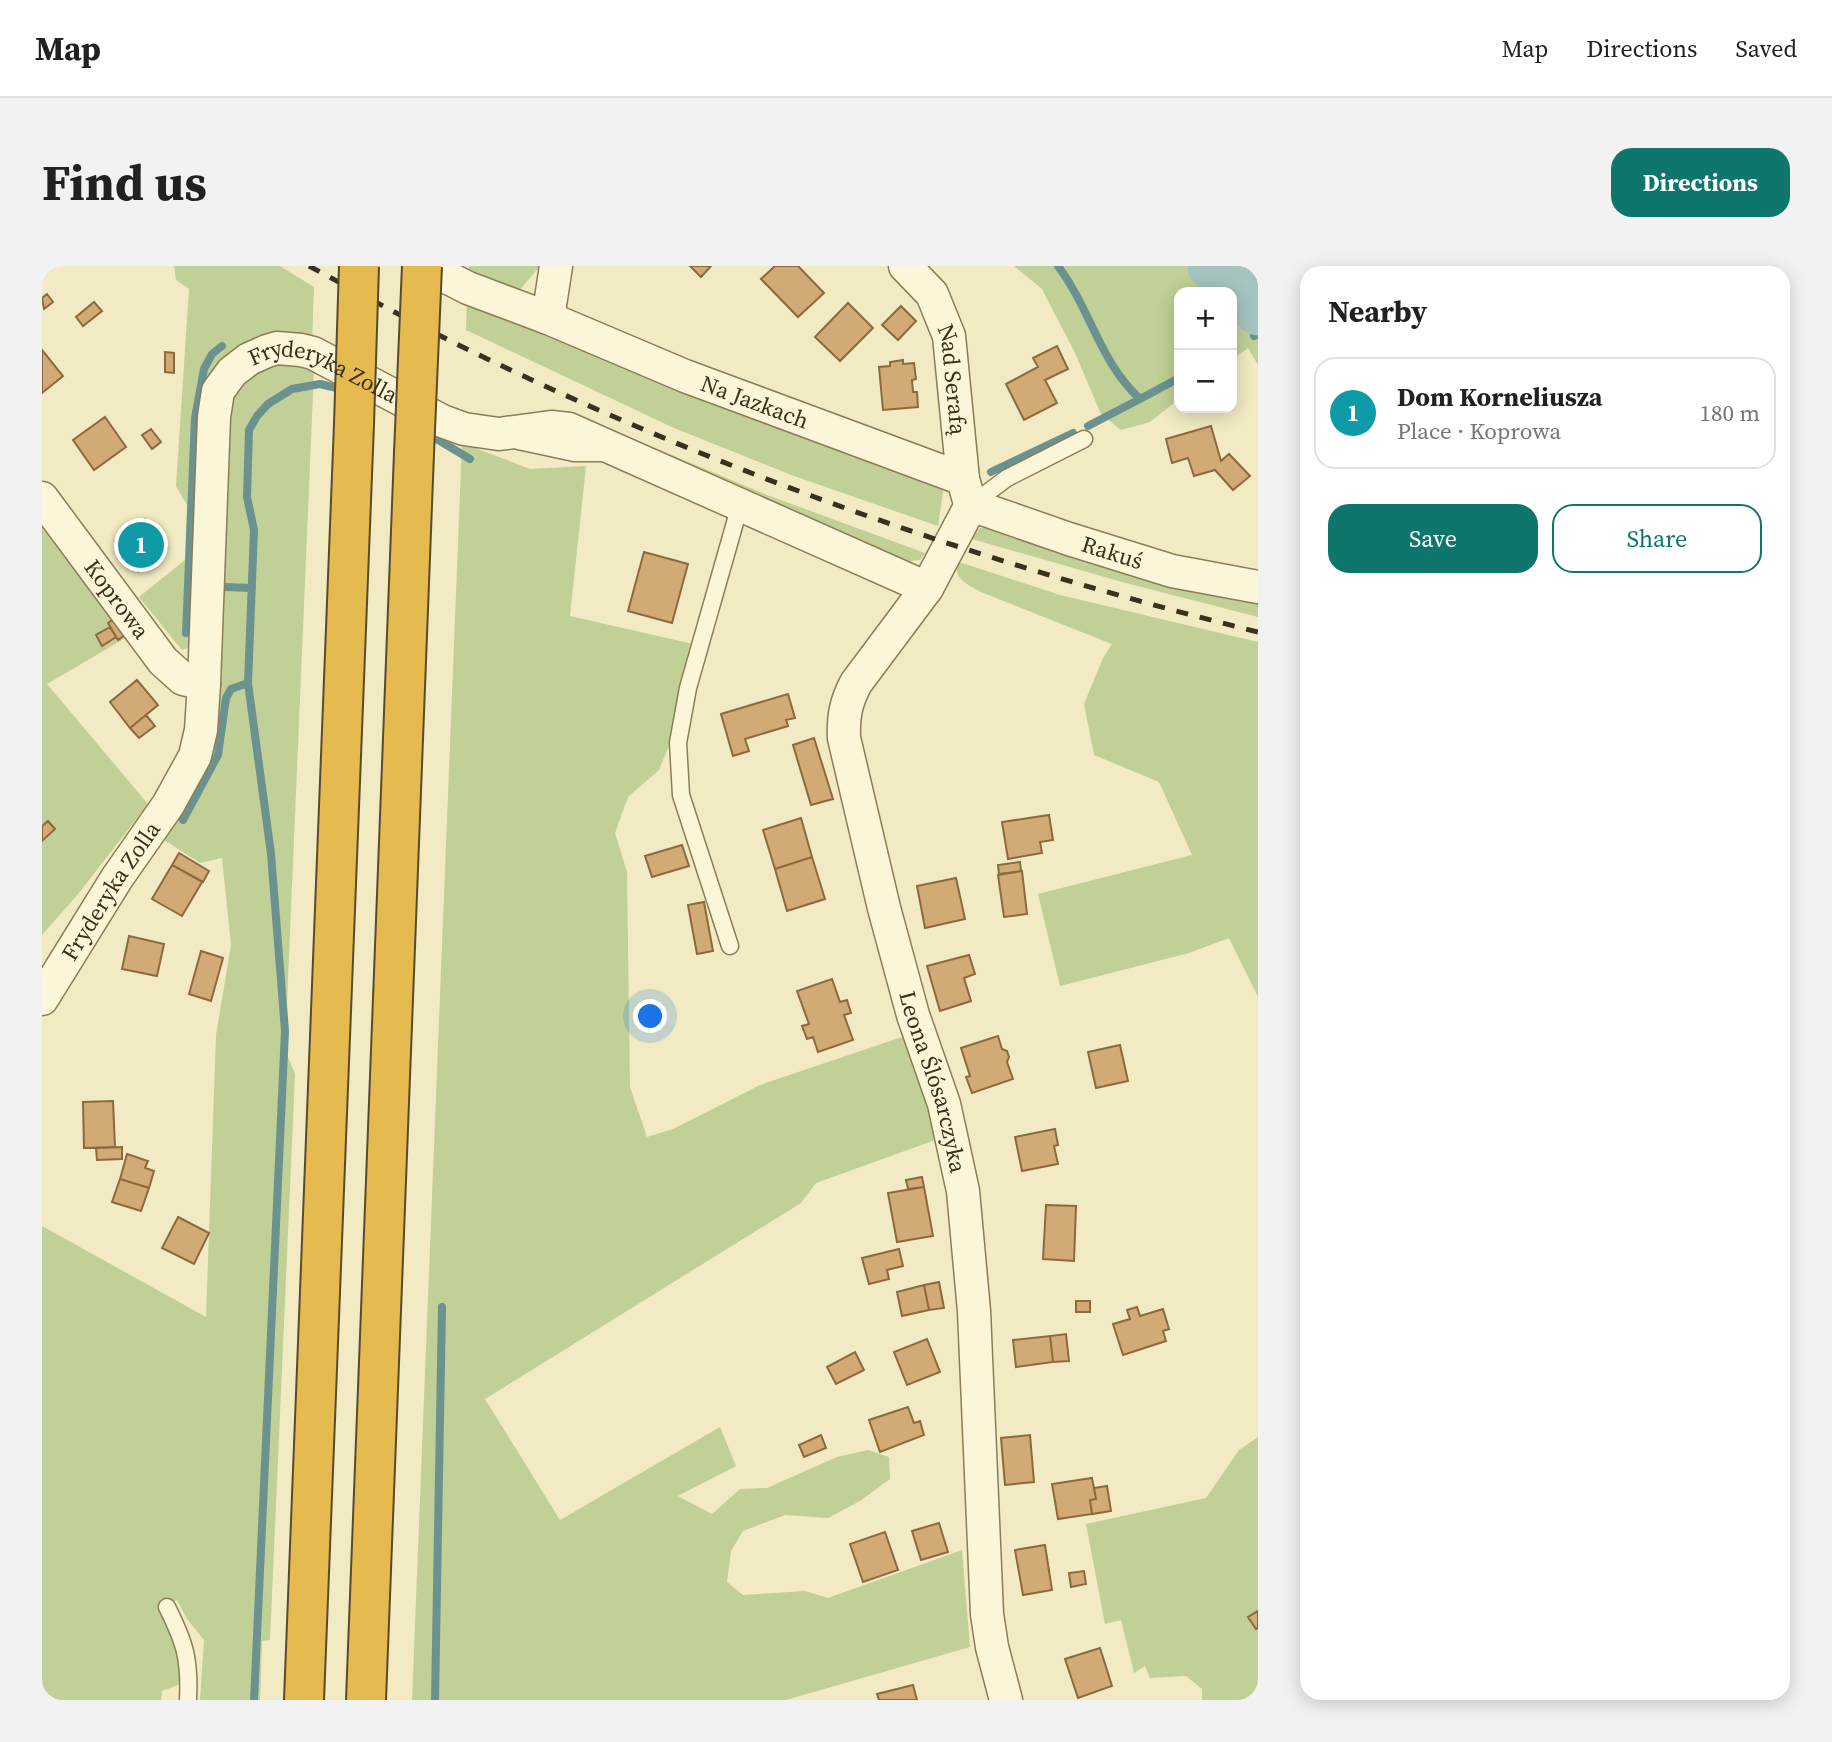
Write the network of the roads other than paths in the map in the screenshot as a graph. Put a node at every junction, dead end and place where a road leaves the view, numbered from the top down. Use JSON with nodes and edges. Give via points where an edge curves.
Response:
{"nodes":[{"id":1,"x":359,"y":266,"type":"edge"},
{"id":2,"x":423,"y":266,"type":"edge"},
{"id":3,"x":556,"y":266,"type":"edge"},
{"id":4,"x":905,"y":266,"type":"edge"},
{"id":5,"x":548,"y":318,"type":"junction"},
{"id":6,"x":1084,"y":439,"type":"dead end"},
{"id":7,"x":967,"y":492,"type":"junction"},
{"id":8,"x":42,"y":498,"type":"edge"},
{"id":9,"x":740,"y":505,"type":"junction"},
{"id":10,"x":1258,"y":587,"type":"edge"},
{"id":11,"x":926,"y":588,"type":"junction"},
{"id":12,"x":204,"y":684,"type":"junction"},
{"id":13,"x":730,"y":946,"type":"dead end"},
{"id":14,"x":50,"y":972,"type":"edge"},
{"id":15,"x":42,"y":999,"type":"edge"},
{"id":16,"x":167,"y":1606,"type":"dead end"},
{"id":17,"x":188,"y":1700,"type":"edge"},
{"id":18,"x":304,"y":1700,"type":"edge"},
{"id":19,"x":366,"y":1700,"type":"edge"},
{"id":20,"x":1006,"y":1700,"type":"edge"}],
"edges":[{"from":1,"to":18,"type":"highway","bridge":true},
{"from":2,"to":5,"type":"street","name":"Na Jazkach"},
{"from":2,"to":19,"type":"highway","bridge":true},
{"from":3,"to":5,"type":"street"},
{"from":4,"to":7,"type":"street","name":"Nad Serafą","via":[[932,294],[949,336]]},
{"from":5,"to":7,"type":"street","name":"Na Jazkach"},
{"from":6,"to":7,"type":"lane","via":[[1007,478]]},
{"from":7,"to":10,"type":"street","name":"Rakuś","via":[[1069,539],[1172,571]]},
{"from":7,"to":11,"type":"street","name":"Leona Ślósarczyka"},
{"from":8,"to":12,"type":"street","name":"Koprowa","via":[[163,661],[183,678]]},
{"from":9,"to":11,"type":"street","name":"Fryderyka Zolla"},
{"from":9,"to":12,"type":"street","name":"Fryderyka Zolla","via":[[559,427],[487,434],[442,421],[313,353],[277,348],[258,354],[232,372],[218,391],[211,440]]},
{"from":9,"to":13,"type":"lane","via":[[691,677],[678,744],[681,795]]},
{"from":11,"to":20,"type":"street","name":"Leona Ślósarczyka","via":[[847,699],[844,738],[913,1015],[944,1104],[962,1191],[975,1337],[987,1614]]},
{"from":12,"to":14,"type":"street","name":"Fryderyka Zolla","via":[[199,744],[190,768]]},
{"from":14,"to":15,"type":"street","name":"Fryderyka Zolla"},
{"from":16,"to":17,"type":"lane","via":[[186,1646]]}]}
